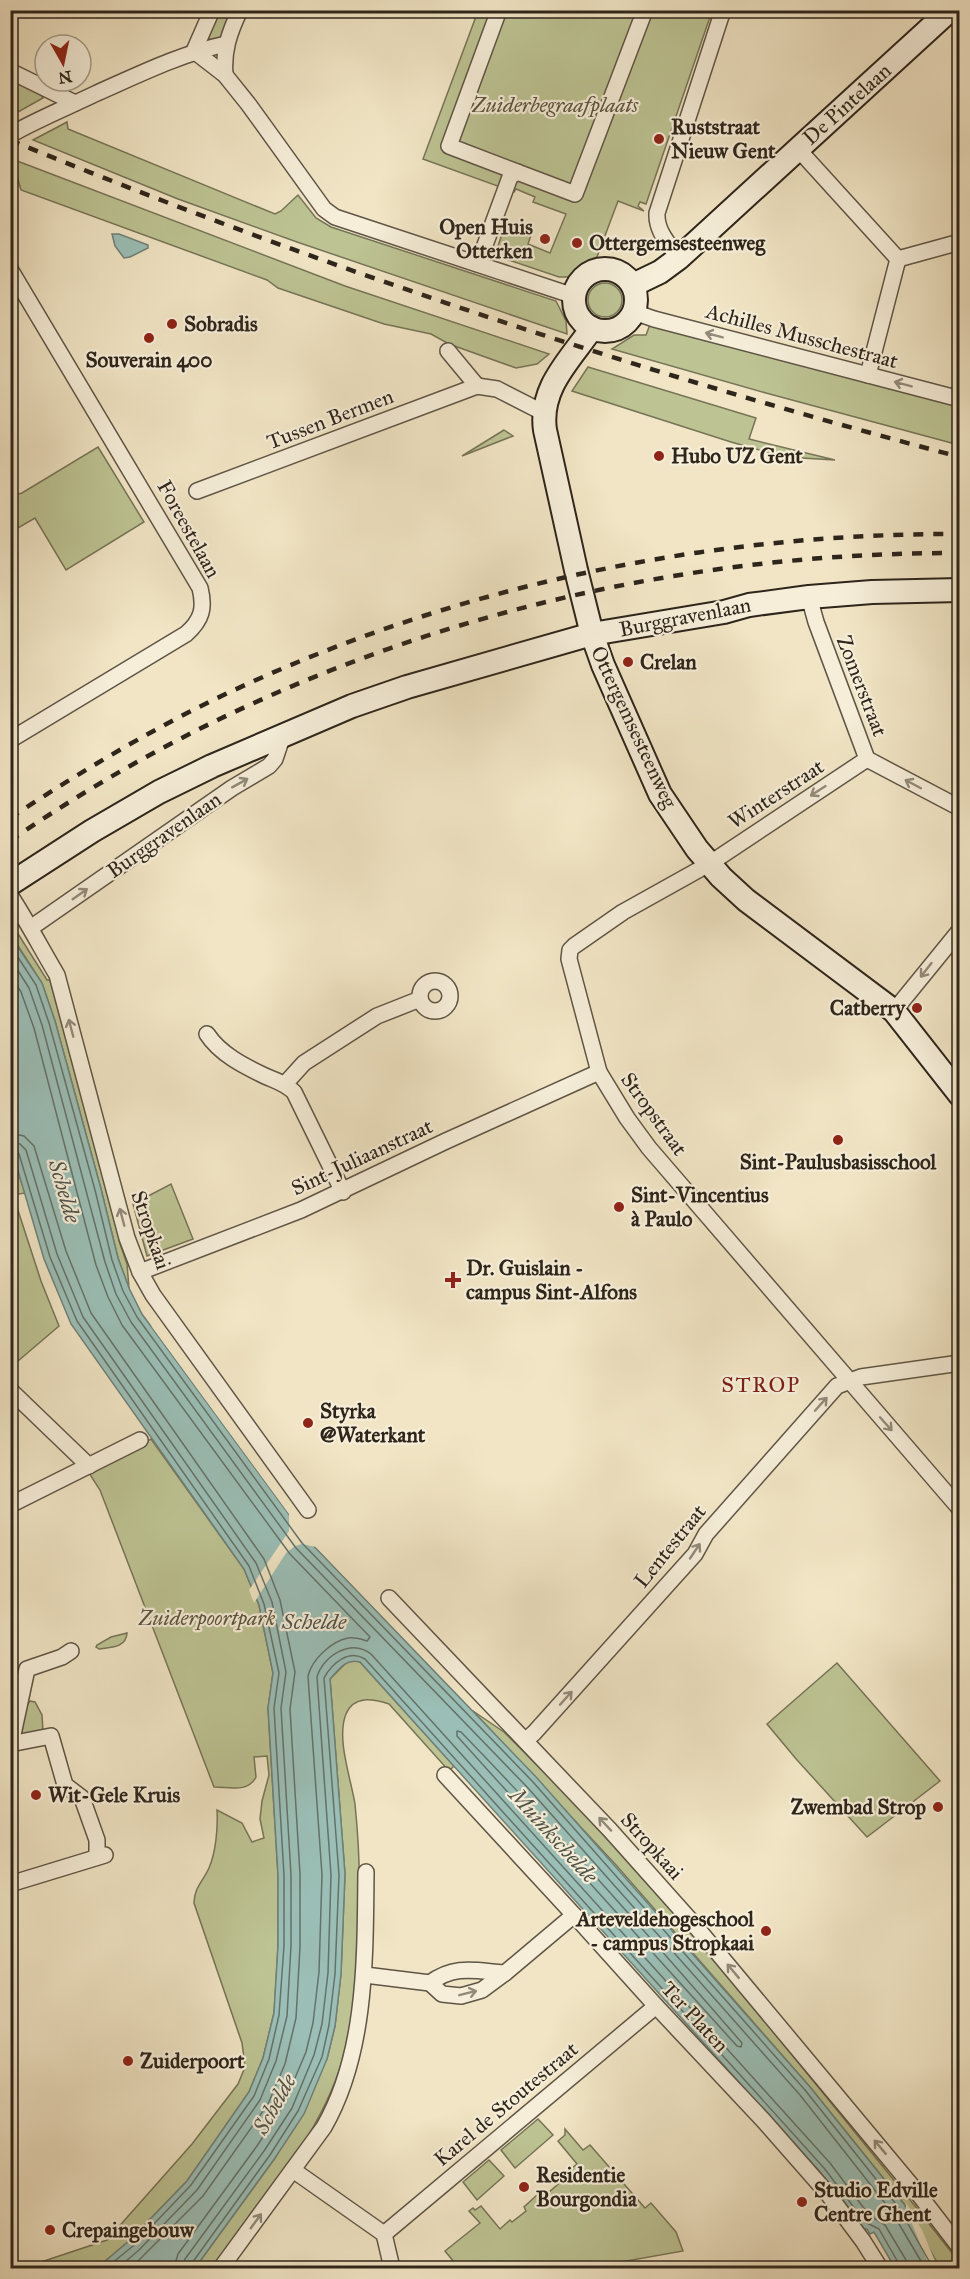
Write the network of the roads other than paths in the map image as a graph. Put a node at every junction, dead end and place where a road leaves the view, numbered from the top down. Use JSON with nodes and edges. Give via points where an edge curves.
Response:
{"nodes":[{"id":1,"x":212,"y":10,"type":"edge"},
{"id":2,"x":240,"y":10,"type":"edge"},
{"id":3,"x":499,"y":10,"type":"edge"},
{"id":4,"x":645,"y":10,"type":"edge"},
{"id":5,"x":723,"y":10,"type":"edge"},
{"id":6,"x":950,"y":10,"type":"edge"},
{"id":7,"x":226,"y":44,"type":"junction"},
{"id":8,"x":194,"y":51,"type":"junction"},
{"id":9,"x":14,"y":73,"type":"dead end"},
{"id":10,"x":225,"y":75,"type":"junction"},
{"id":11,"x":75,"y":103,"type":"junction"},
{"id":12,"x":10,"y":135,"type":"edge"},
{"id":13,"x":798,"y":149,"type":"junction"},
{"id":14,"x":512,"y":178,"type":"junction"},
{"id":15,"x":960,"y":243,"type":"edge"},
{"id":16,"x":679,"y":258,"type":"junction"},
{"id":17,"x":898,"y":259,"type":"junction"},
{"id":18,"x":478,"y":264,"type":"junction"},
{"id":19,"x":10,"y":269,"type":"edge"},
{"id":20,"x":633,"y":285,"type":"junction"},
{"id":21,"x":574,"y":296,"type":"junction"},
{"id":22,"x":634,"y":312,"type":"junction"},
{"id":23,"x":592,"y":328,"type":"junction"},
{"id":24,"x":448,"y":351,"type":"dead end"},
{"id":25,"x":868,"y":375,"type":"junction"},
{"id":26,"x":477,"y":386,"type":"junction"},
{"id":27,"x":960,"y":399,"type":"edge"},
{"id":28,"x":544,"y":413,"type":"junction"},
{"id":29,"x":197,"y":491,"type":"dead end"},
{"id":30,"x":960,"y":590,"type":"edge"},
{"id":31,"x":809,"y":597,"type":"junction"},
{"id":32,"x":592,"y":634,"type":"junction"},
{"id":33,"x":283,"y":735,"type":"junction"},
{"id":34,"x":10,"y":740,"type":"edge"},
{"id":35,"x":867,"y":759,"type":"junction"},
{"id":36,"x":960,"y":808,"type":"edge"},
{"id":37,"x":709,"y":864,"type":"junction"},
{"id":38,"x":10,"y":884,"type":"edge"},
{"id":39,"x":10,"y":895,"type":"edge"},
{"id":40,"x":32,"y":927,"type":"junction"},
{"id":41,"x":960,"y":930,"type":"edge"},
{"id":42,"x":420,"y":999,"type":"dead end"},
{"id":43,"x":894,"y":1011,"type":"junction"},
{"id":44,"x":207,"y":1034,"type":"dead end"},
{"id":45,"x":598,"y":1072,"type":"junction"},
{"id":46,"x":285,"y":1084,"type":"junction"},
{"id":47,"x":960,"y":1095,"type":"edge"},
{"id":48,"x":343,"y":1192,"type":"junction"},
{"id":49,"x":140,"y":1272,"type":"junction"},
{"id":50,"x":960,"y":1363,"type":"edge"},
{"id":51,"x":848,"y":1381,"type":"junction"},
{"id":52,"x":10,"y":1390,"type":"edge"},
{"id":53,"x":140,"y":1440,"type":"dead end"},
{"id":54,"x":89,"y":1466,"type":"junction"},
{"id":55,"x":10,"y":1504,"type":"edge"},
{"id":56,"x":960,"y":1509,"type":"edge"},
{"id":57,"x":308,"y":1510,"type":"dead end"},
{"id":58,"x":389,"y":1598,"type":"dead end"},
{"id":59,"x":71,"y":1651,"type":"dead end"},
{"id":60,"x":526,"y":1740,"type":"junction"},
{"id":61,"x":11,"y":1744,"type":"edge"},
{"id":62,"x":445,"y":1775,"type":"dead end"},
{"id":63,"x":366,"y":1872,"type":"dead end"},
{"id":64,"x":10,"y":1884,"type":"edge"},
{"id":65,"x":574,"y":1915,"type":"junction"},
{"id":66,"x":505,"y":1973,"type":"junction"},
{"id":67,"x":365,"y":1975,"type":"junction"},
{"id":68,"x":430,"y":1983,"type":"junction"},
{"id":69,"x":656,"y":2006,"type":"junction"},
{"id":70,"x":293,"y":2170,"type":"junction"},
{"id":71,"x":384,"y":2234,"type":"junction"},
{"id":72,"x":960,"y":2248,"type":"edge"},
{"id":73,"x":221,"y":2268,"type":"edge"},
{"id":74,"x":392,"y":2268,"type":"edge"},
{"id":75,"x":880,"y":2268,"type":"edge"}],
"edges":[{"from":1,"to":8,"type":"street"},
{"from":2,"to":7,"type":"street"},
{"from":3,"to":14,"type":"street","via":[[449,146]]},
{"from":4,"to":14,"type":"street","via":[[575,194]]},
{"from":5,"to":16,"type":"street","via":[[657,213],[660,232]]},
{"from":6,"to":13,"type":"street","name":"De Pintelaan"},
{"from":7,"to":8,"type":"street"},
{"from":7,"to":10,"type":"street"},
{"from":8,"to":10,"type":"street"},
{"from":8,"to":11,"type":"street"},
{"from":9,"to":11,"type":"street"},
{"from":10,"to":18,"type":"street","via":[[324,209],[335,217]]},
{"from":11,"to":12,"type":"street"},
{"from":13,"to":16,"type":"street","name":"De Pintelaan"},
{"from":13,"to":17,"type":"street"},
{"from":14,"to":18,"type":"street"},
{"from":15,"to":17,"type":"street"},
{"from":16,"to":20,"type":"street","name":"De Pintelaan"},
{"from":17,"to":25,"type":"street"},
{"from":18,"to":21,"type":"street"},
{"from":19,"to":34,"type":"street","name":"Foreestelaan","via":[[164,526],[200,588],[203,601],[196,625],[186,634]]},
{"from":20,"to":21,"type":"street","via":[[615,270],[599,269],[585,276]]},
{"from":20,"to":22,"type":"street"},
{"from":21,"to":23,"type":"street","via":[[578,315]]},
{"from":22,"to":23,"type":"street","via":[[618,328]]},
{"from":25,"to":22,"type":"street","name":"Achilles Musschestraat","one_way":true},
{"from":23,"to":28,"type":"street","name":"Ottergemsesteenweg","via":[[557,374]]},
{"from":24,"to":26,"type":"street"},
{"from":27,"to":25,"type":"street","name":"Achilles Musschestraat","one_way":true},
{"from":26,"to":28,"type":"street","via":[[497,389]]},
{"from":26,"to":29,"type":"street","name":"Tussen Bermen"},
{"from":28,"to":32,"type":"street","name":"Ottergemsesteenweg","via":[[546,439]]},
{"from":30,"to":31,"type":"street","name":"Burggravenlaan"},
{"from":31,"to":32,"type":"street","name":"Burggravenlaan"},
{"from":31,"to":35,"type":"street","name":"Zomerstraat"},
{"from":32,"to":33,"type":"street","name":"Burggravenlaan","via":[[407,687]]},
{"from":32,"to":37,"type":"street","name":"Ottergemsesteenweg","via":[[660,794]]},
{"from":33,"to":38,"type":"street","name":"Burggravenlaan","via":[[159,792]]},
{"from":40,"to":33,"type":"street","name":"Burggravenlaan","one_way":true,"via":[[270,766]]},
{"from":36,"to":35,"type":"street","name":"Zomerstraat","one_way":true},
{"from":35,"to":37,"type":"street","name":"Winterstraat","one_way":true},
{"from":37,"to":43,"type":"street","name":"Ottergemsesteenweg","via":[[746,900]]},
{"from":37,"to":45,"type":"street","name":"Stropstraat","via":[[623,912],[570,950]]},
{"from":39,"to":40,"type":"street","name":"Stropkaai"},
{"from":49,"to":40,"type":"street","name":"Stropkaai","one_way":true,"via":[[127,1238],[57,975]]},
{"from":41,"to":43,"type":"street","one_way":true},
{"from":42,"to":46,"type":"street","via":[[376,1016],[304,1063]]},
{"from":43,"to":47,"type":"street","name":"Ottergemsesteenweg"},
{"from":44,"to":46,"type":"street","via":[[221,1051]]},
{"from":45,"to":48,"type":"street","name":"Sint-Juliaanstraat"},
{"from":45,"to":51,"type":"street","name":"Stropstraat","via":[[649,1148]]},
{"from":46,"to":48,"type":"street","via":[[294,1092]]},
{"from":48,"to":49,"type":"street","name":"Sint-Juliaanstraat"},
{"from":49,"to":57,"type":"street","name":"Stropkaai"},
{"from":50,"to":51,"type":"street"},
{"from":51,"to":56,"type":"street","name":"Stropstraat","one_way":true},
{"from":60,"to":51,"type":"street","name":"Lentestraat","one_way":true,"via":[[695,1554],[706,1534],[837,1386]]},
{"from":52,"to":54,"type":"street"},
{"from":53,"to":54,"type":"street"},
{"from":54,"to":55,"type":"street"},
{"from":58,"to":60,"type":"street","name":"Stropkaai"},
{"from":59,"to":61,"type":"street","via":[[27,1669]]},
{"from":72,"to":60,"type":"street","name":"Stropkaai","one_way":true,"via":[[692,1922]]},
{"from":61,"to":64,"type":"street","via":[[51,1736],[65,1785],[82,1798],[101,1856]]},
{"from":62,"to":65,"type":"street","name":"Ter Platen"},
{"from":63,"to":67,"type":"street"},
{"from":65,"to":66,"type":"street"},
{"from":65,"to":69,"type":"street","name":"Ter Platen"},
{"from":66,"to":68,"type":"street","via":[[456,1970]]},
{"from":68,"to":66,"type":"street","one_way":true,"via":[[442,1994],[461,1996],[482,1990]]},
{"from":67,"to":68,"type":"street"},
{"from":67,"to":70,"type":"street","via":[[348,2074],[338,2102]]},
{"from":69,"to":71,"type":"street","name":"Karel de Stoutestraat"},
{"from":69,"to":75,"type":"street","name":"Ter Platen","via":[[828,2194]]},
{"from":70,"to":71,"type":"street"},
{"from":73,"to":70,"type":"street","one_way":true},
{"from":71,"to":74,"type":"street"}]}
